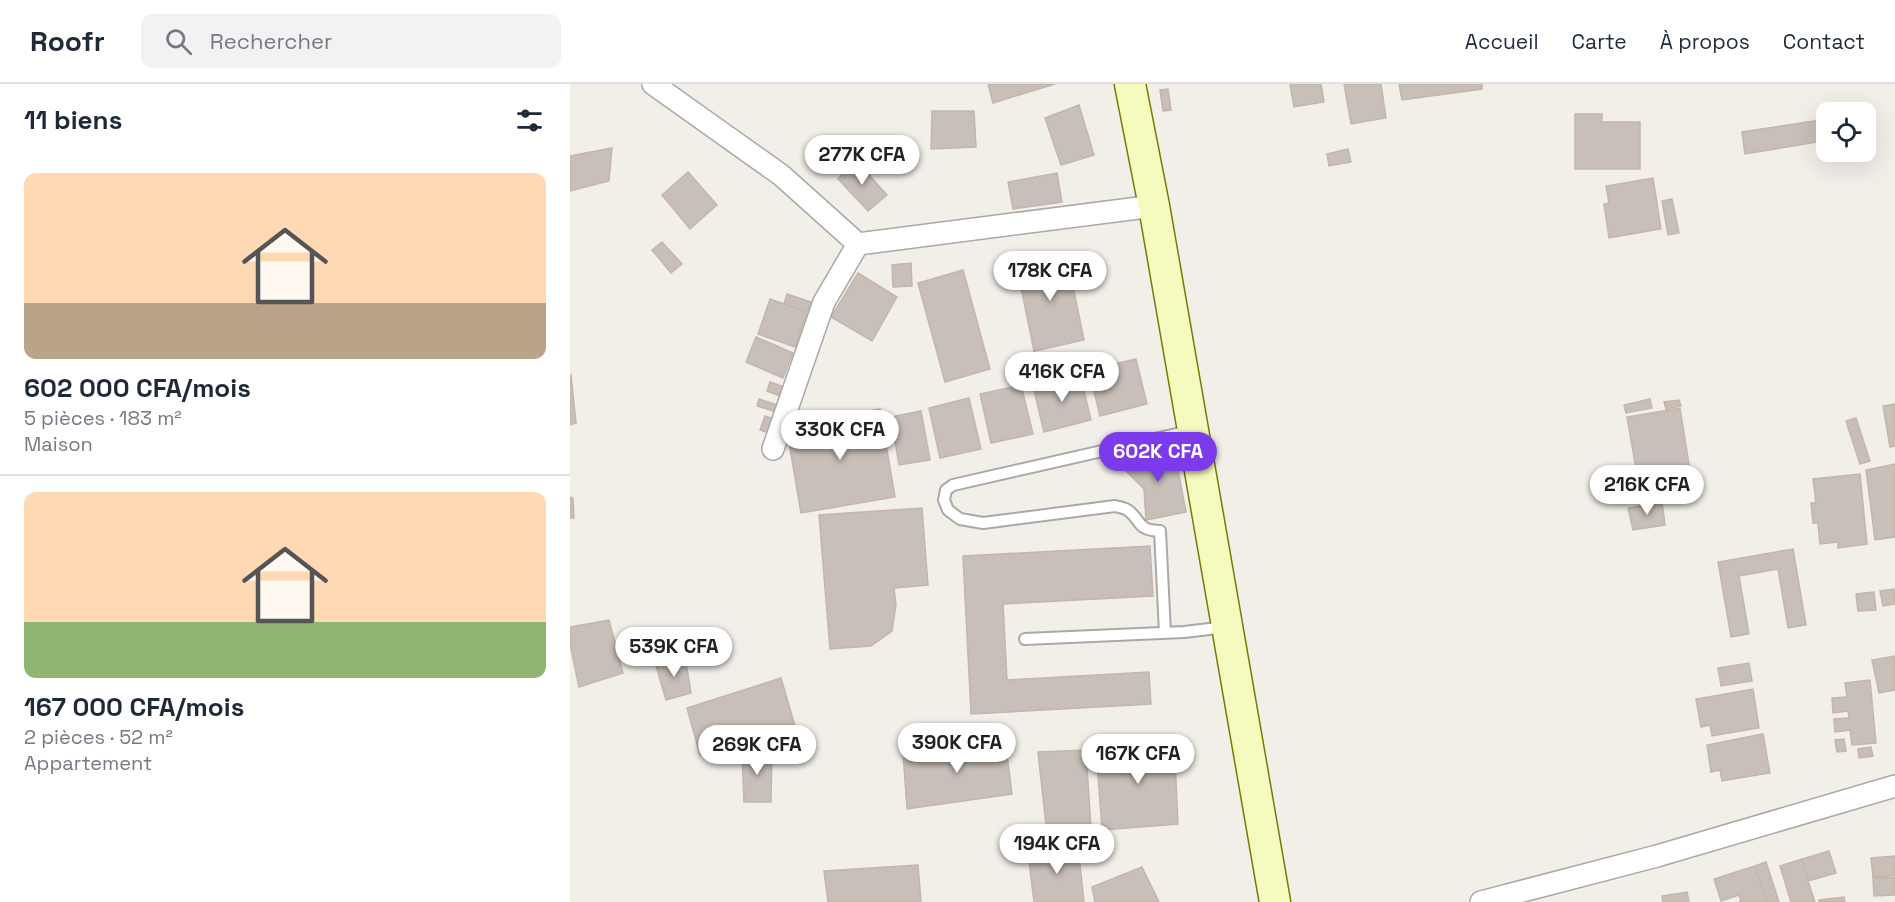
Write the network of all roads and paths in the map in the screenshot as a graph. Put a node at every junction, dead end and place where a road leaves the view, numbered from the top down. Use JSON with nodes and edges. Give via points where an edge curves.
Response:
{"nodes":[{"id":1,"x":652,"y":84,"type":"edge"},
{"id":2,"x":1130,"y":84,"type":"edge"},
{"id":3,"x":1154,"y":206,"type":"junction"},
{"id":4,"x":858,"y":244,"type":"junction"},
{"id":5,"x":1193,"y":430,"type":"junction"},
{"id":6,"x":773,"y":449,"type":"dead end"},
{"id":7,"x":1226,"y":627,"type":"junction"},
{"id":8,"x":1164,"y":633,"type":"junction"},
{"id":9,"x":1025,"y":639,"type":"dead end"},
{"id":10,"x":1895,"y":786,"type":"edge"},
{"id":11,"x":1275,"y":902,"type":"edge"},
{"id":12,"x":1481,"y":902,"type":"edge"}],
"edges":[{"from":1,"to":4,"type":"street","via":[[781,175]]},
{"from":2,"to":3,"type":"main road"},
{"from":3,"to":4,"type":"street"},
{"from":3,"to":5,"type":"main road"},
{"from":4,"to":6,"type":"street","via":[[824,302]]},
{"from":5,"to":7,"type":"main road"},
{"from":5,"to":8,"type":"lane","via":[[953,485],[946,490],[944,500],[948,510],[960,519],[983,524],[1115,506],[1128,510],[1138,524],[1160,531]]},
{"from":7,"to":8,"type":"lane"},
{"from":7,"to":11,"type":"main road"},
{"from":8,"to":9,"type":"lane"},
{"from":10,"to":12,"type":"street","via":[[1657,856]]}]}
